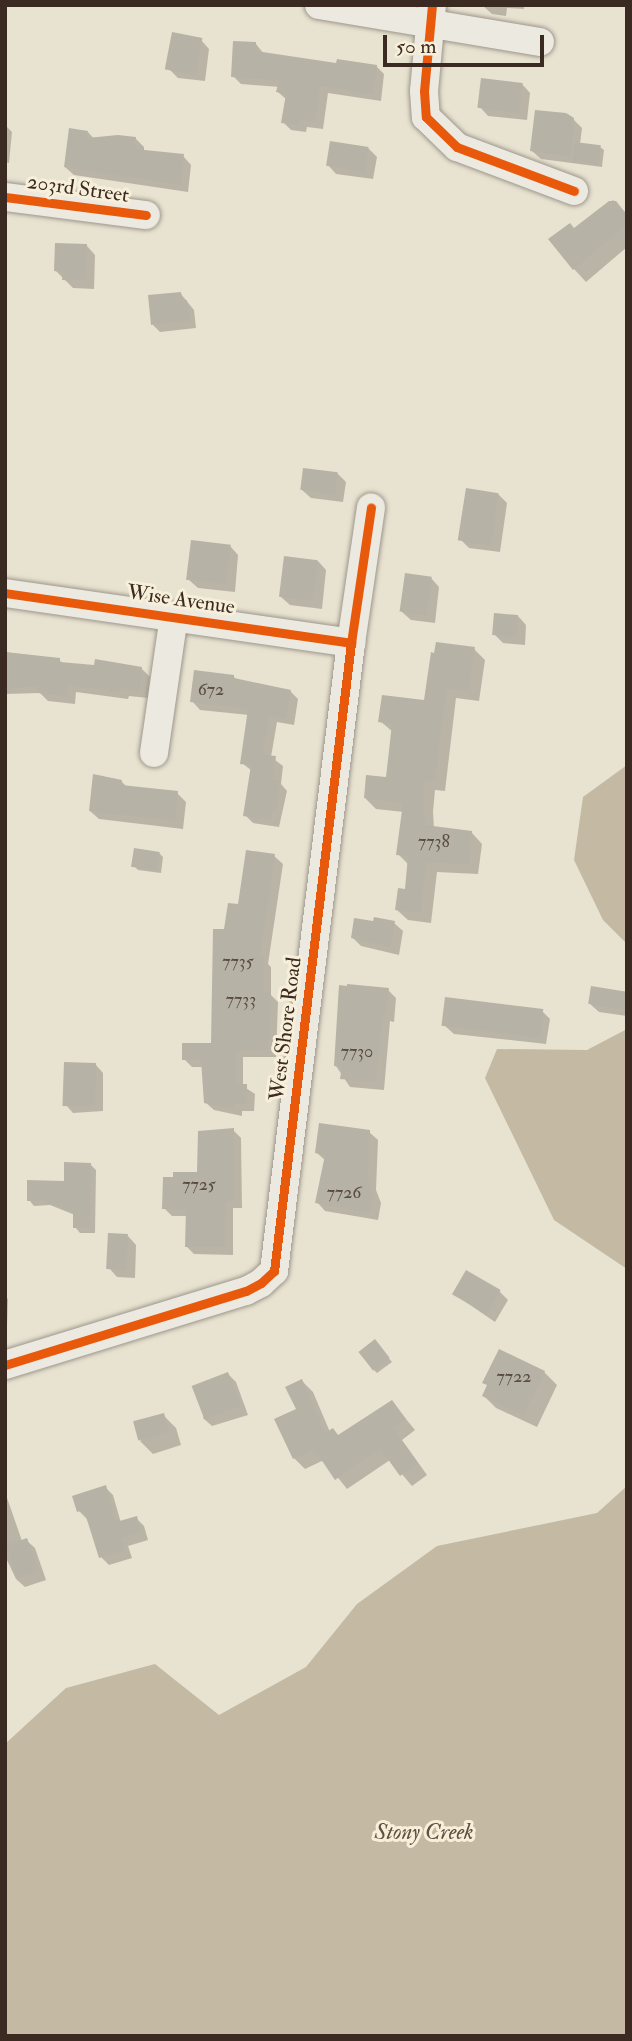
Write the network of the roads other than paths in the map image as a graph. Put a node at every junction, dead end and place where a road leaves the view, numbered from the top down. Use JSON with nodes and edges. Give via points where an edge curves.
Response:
{"nodes":[{"id":1,"x":319,"y":5,"type":"edge"},
{"id":2,"x":431,"y":15,"type":"edge"},
{"id":3,"x":540,"y":42,"type":"dead end"},
{"id":4,"x":575,"y":191,"type":"dead end"},
{"id":5,"x":5,"y":197,"type":"edge"},
{"id":6,"x":146,"y":215,"type":"dead end"},
{"id":7,"x":371,"y":507,"type":"dead end"},
{"id":8,"x":5,"y":593,"type":"edge"},
{"id":9,"x":174,"y":616,"type":"junction"},
{"id":10,"x":351,"y":643,"type":"junction"},
{"id":11,"x":154,"y":753,"type":"dead end"},
{"id":12,"x":5,"y":1365,"type":"edge"}],
"edges":[{"from":1,"to":2,"type":"street"},
{"from":2,"to":3,"type":"street"},
{"from":2,"to":4,"type":"street","via":[[426,117],[457,147]]},
{"from":5,"to":6,"type":"street","name":"203rd Street"},
{"from":7,"to":10,"type":"street","name":"West Shore Road"},
{"from":8,"to":9,"type":"street","name":"Wise Avenue"},
{"from":9,"to":10,"type":"street","name":"Wise Avenue"},
{"from":9,"to":11,"type":"street"},
{"from":10,"to":12,"type":"street","name":"West Shore Road","via":[[274,1271],[246,1291]]}]}
